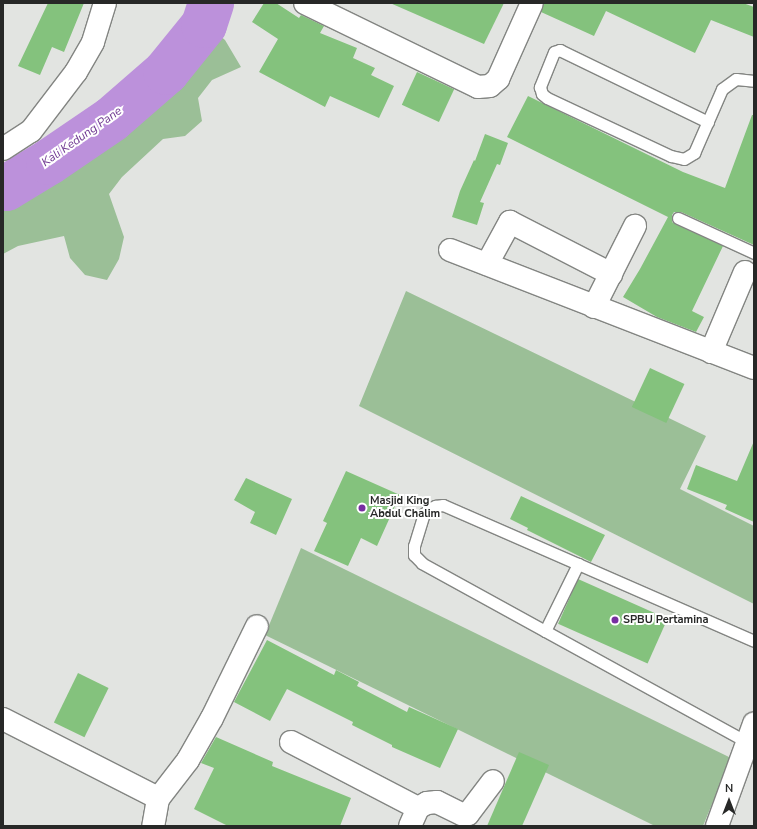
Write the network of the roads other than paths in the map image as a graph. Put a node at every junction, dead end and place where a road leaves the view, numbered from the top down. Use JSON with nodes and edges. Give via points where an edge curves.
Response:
{"nodes":[{"id":1,"x":105,"y":3,"type":"edge"},
{"id":2,"x":305,"y":3,"type":"edge"},
{"id":3,"x":532,"y":3,"type":"edge"},
{"id":4,"x":754,"y":81,"type":"edge"},
{"id":5,"x":708,"y":122,"type":"junction"},
{"id":6,"x":3,"y":149,"type":"edge"},
{"id":7,"x":678,"y":218,"type":"dead end"},
{"id":8,"x":635,"y":226,"type":"dead end"},
{"id":9,"x":450,"y":250,"type":"dead end"},
{"id":10,"x":749,"y":263,"type":"edge"},
{"id":11,"x":486,"y":264,"type":"junction"},
{"id":12,"x":611,"y":274,"type":"junction"},
{"id":13,"x":594,"y":307,"type":"junction"},
{"id":14,"x":710,"y":352,"type":"junction"},
{"id":15,"x":754,"y":368,"type":"edge"},
{"id":16,"x":578,"y":564,"type":"junction"},
{"id":17,"x":258,"y":626,"type":"dead end"},
{"id":18,"x":545,"y":631,"type":"junction"},
{"id":19,"x":754,"y":641,"type":"edge"},
{"id":20,"x":3,"y":720,"type":"edge"},
{"id":21,"x":750,"y":733,"type":"edge"},
{"id":22,"x":291,"y":742,"type":"dead end"},
{"id":23,"x":493,"y":780,"type":"dead end"},
{"id":24,"x":158,"y":799,"type":"junction"},
{"id":25,"x":414,"y":817,"type":"edge"},
{"id":26,"x":153,"y":826,"type":"edge"},
{"id":27,"x":717,"y":826,"type":"edge"}],
"edges":[{"from":1,"to":6,"type":"street","via":[[93,42],[76,72],[31,131]]},
{"from":2,"to":3,"type":"street","via":[[478,87],[490,86],[498,78]]},
{"from":4,"to":5,"type":"lane","via":[[736,79],[722,89]]},
{"from":5,"to":5,"type":"lane","via":[[560,50],[554,52],[540,87],[542,94],[547,98],[671,156],[684,159],[694,153]]},
{"from":7,"to":10,"type":"lane"},
{"from":8,"to":12,"type":"street"},
{"from":9,"to":11,"type":"street"},
{"from":10,"to":14,"type":"street"},
{"from":11,"to":12,"type":"street","via":[[510,222]]},
{"from":11,"to":13,"type":"street"},
{"from":12,"to":13,"type":"street"},
{"from":13,"to":14,"type":"street"},
{"from":14,"to":15,"type":"street"},
{"from":16,"to":18,"type":"lane"},
{"from":16,"to":18,"type":"lane","via":[[443,505],[435,506],[424,514],[414,546],[414,555],[422,563]]},
{"from":16,"to":19,"type":"lane"},
{"from":17,"to":24,"type":"street","via":[[188,760]]},
{"from":18,"to":21,"type":"lane"},
{"from":20,"to":24,"type":"street"},
{"from":21,"to":27,"type":"street"},
{"from":22,"to":25,"type":"street"},
{"from":23,"to":25,"type":"street","via":[[468,814],[462,814],[437,802],[427,803]]},
{"from":24,"to":26,"type":"street"}]}
